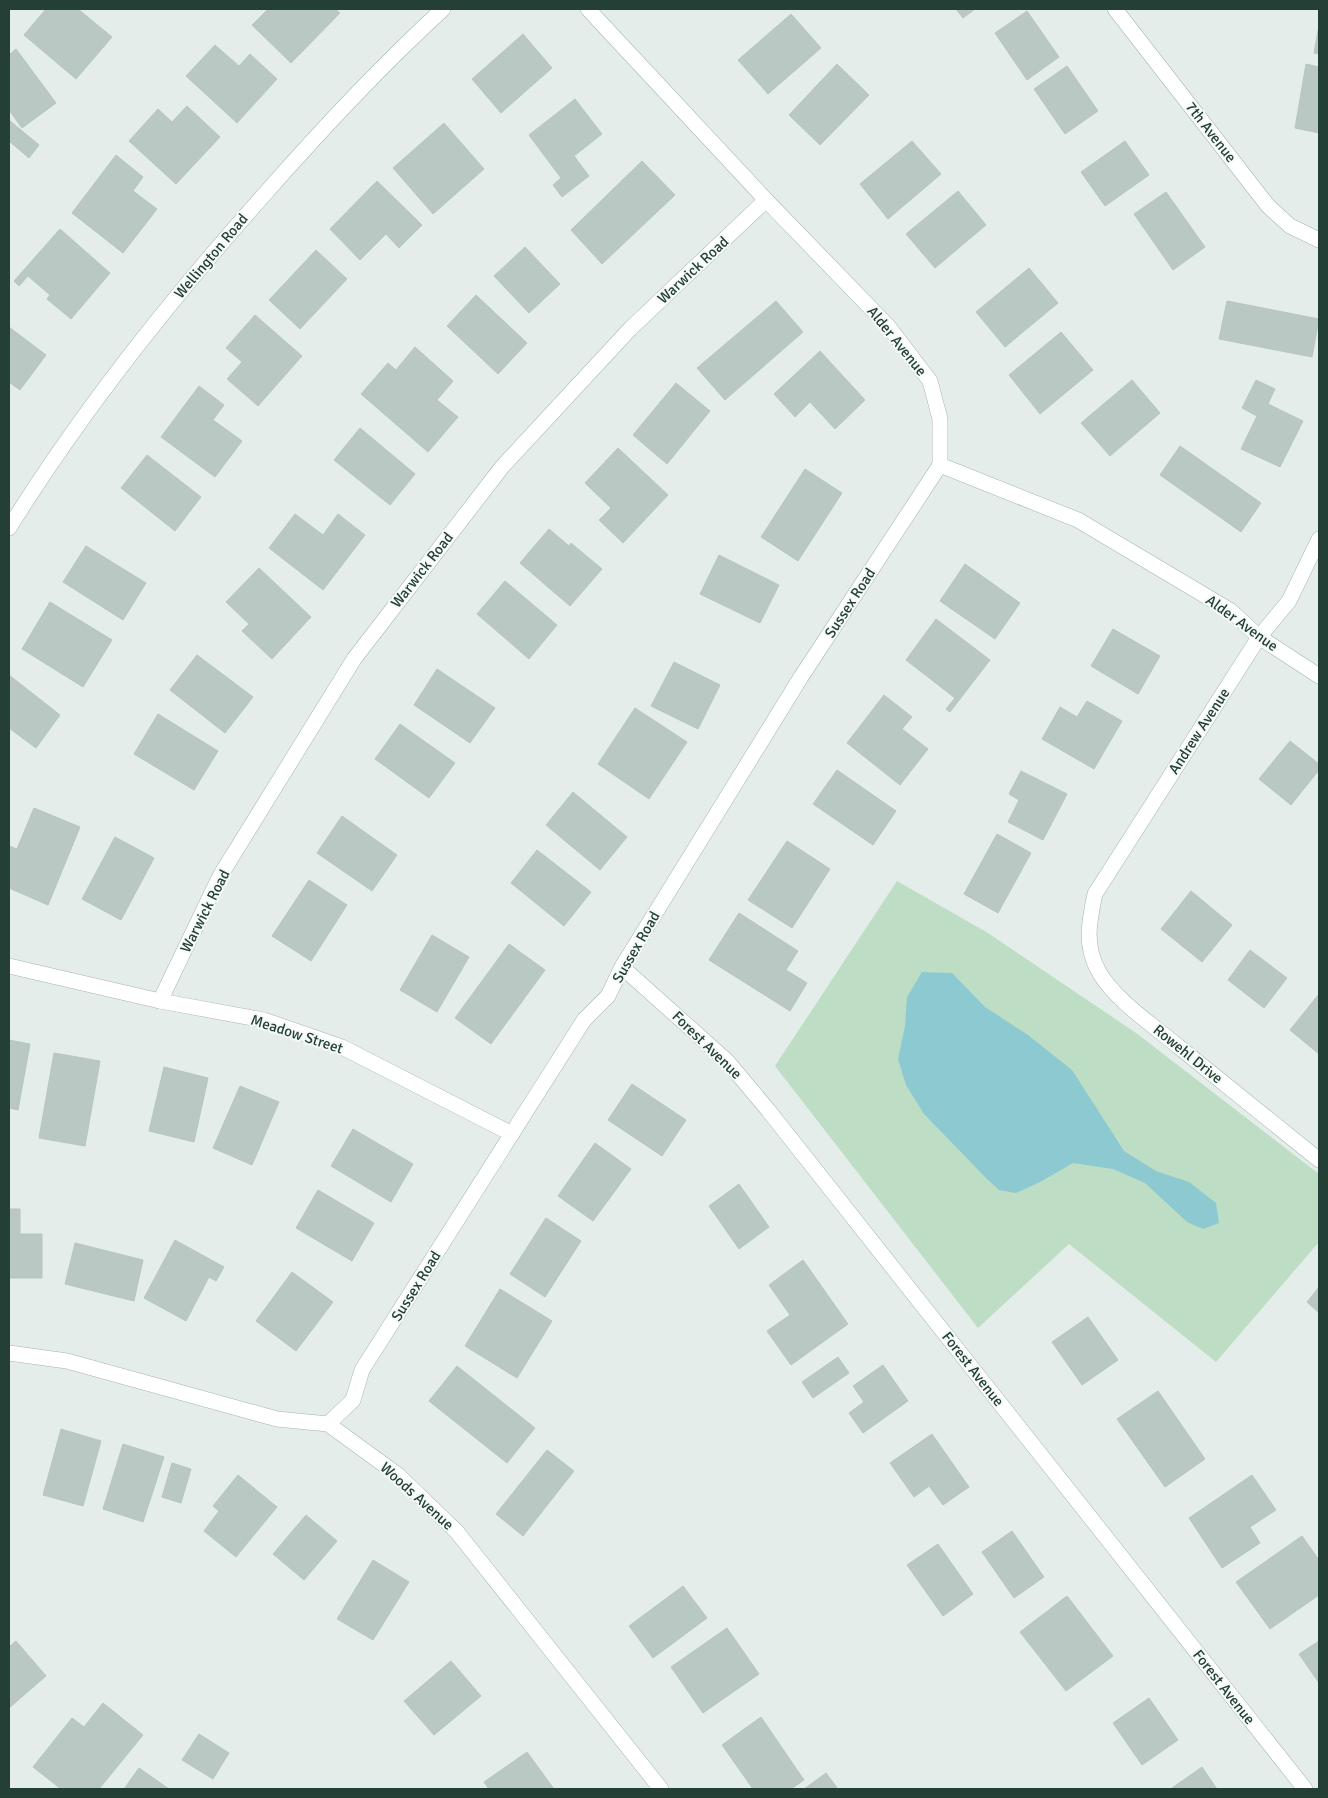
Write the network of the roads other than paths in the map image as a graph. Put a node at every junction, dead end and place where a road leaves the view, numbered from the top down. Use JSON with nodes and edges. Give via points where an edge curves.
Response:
{"nodes":[{"id":1,"x":444,"y":9,"type":"edge"},
{"id":2,"x":588,"y":9,"type":"edge"},
{"id":3,"x":1115,"y":9,"type":"edge"},
{"id":4,"x":766,"y":200,"type":"junction"},
{"id":5,"x":1319,"y":240,"type":"edge"},
{"id":6,"x":940,"y":465,"type":"junction"},
{"id":7,"x":9,"y":528,"type":"edge"},
{"id":8,"x":1319,"y":539,"type":"edge"},
{"id":9,"x":1260,"y":637,"type":"junction"},
{"id":10,"x":1319,"y":676,"type":"edge"},
{"id":11,"x":1088,"y":927,"type":"joint"},
{"id":12,"x":9,"y":966,"type":"edge"},
{"id":13,"x":622,"y":967,"type":"junction"},
{"id":14,"x":160,"y":1001,"type":"junction"},
{"id":15,"x":512,"y":1134,"type":"junction"},
{"id":16,"x":1319,"y":1160,"type":"edge"},
{"id":17,"x":9,"y":1353,"type":"edge"},
{"id":18,"x":328,"y":1424,"type":"junction"},
{"id":19,"x":661,"y":1789,"type":"edge"},
{"id":20,"x":1306,"y":1789,"type":"edge"}],
"edges":[{"from":1,"to":7,"type":"street","name":"Wellington Road","via":[[319,132],[205,260],[126,359]]},
{"from":2,"to":4,"type":"street","name":"Alder Avenue"},
{"from":3,"to":5,"type":"street","name":"7th Avenue","via":[[1268,206],[1290,226]]},
{"from":4,"to":6,"type":"street","name":"Alder Avenue","via":[[888,326],[930,381],[940,419]]},
{"from":4,"to":14,"type":"street","name":"Warwick Road","via":[[630,329],[502,467],[354,659],[220,876]]},
{"from":6,"to":9,"type":"street","name":"Alder Avenue","via":[[1078,520],[1231,611]]},
{"from":6,"to":13,"type":"street","name":"Sussex Road","via":[[801,677]]},
{"from":8,"to":9,"type":"street","name":"Andrew Avenue","via":[[1289,601]]},
{"from":9,"to":10,"type":"street","name":"Alder Avenue"},
{"from":9,"to":11,"type":"street","name":"Andrew Avenue","via":[[1095,894]]},
{"from":11,"to":16,"type":"street","name":"Rowehl Drive","via":[[1091,953],[1099,972],[1115,993]]},
{"from":12,"to":14,"type":"street","name":"Meadow Street"},
{"from":13,"to":15,"type":"street","name":"Sussex Road","via":[[608,996],[584,1020]]},
{"from":13,"to":20,"type":"street","name":"Forest Avenue","via":[[728,1061]]},
{"from":14,"to":15,"type":"street","name":"Meadow Street","via":[[264,1020],[342,1047]]},
{"from":15,"to":18,"type":"street","name":"Sussex Road","via":[[362,1370],[353,1400]]},
{"from":17,"to":18,"type":"street","name":"Woods Avenue","via":[[67,1361],[277,1418]]},
{"from":18,"to":19,"type":"street","name":"Woods Avenue","via":[[398,1475],[457,1532]]}]}
